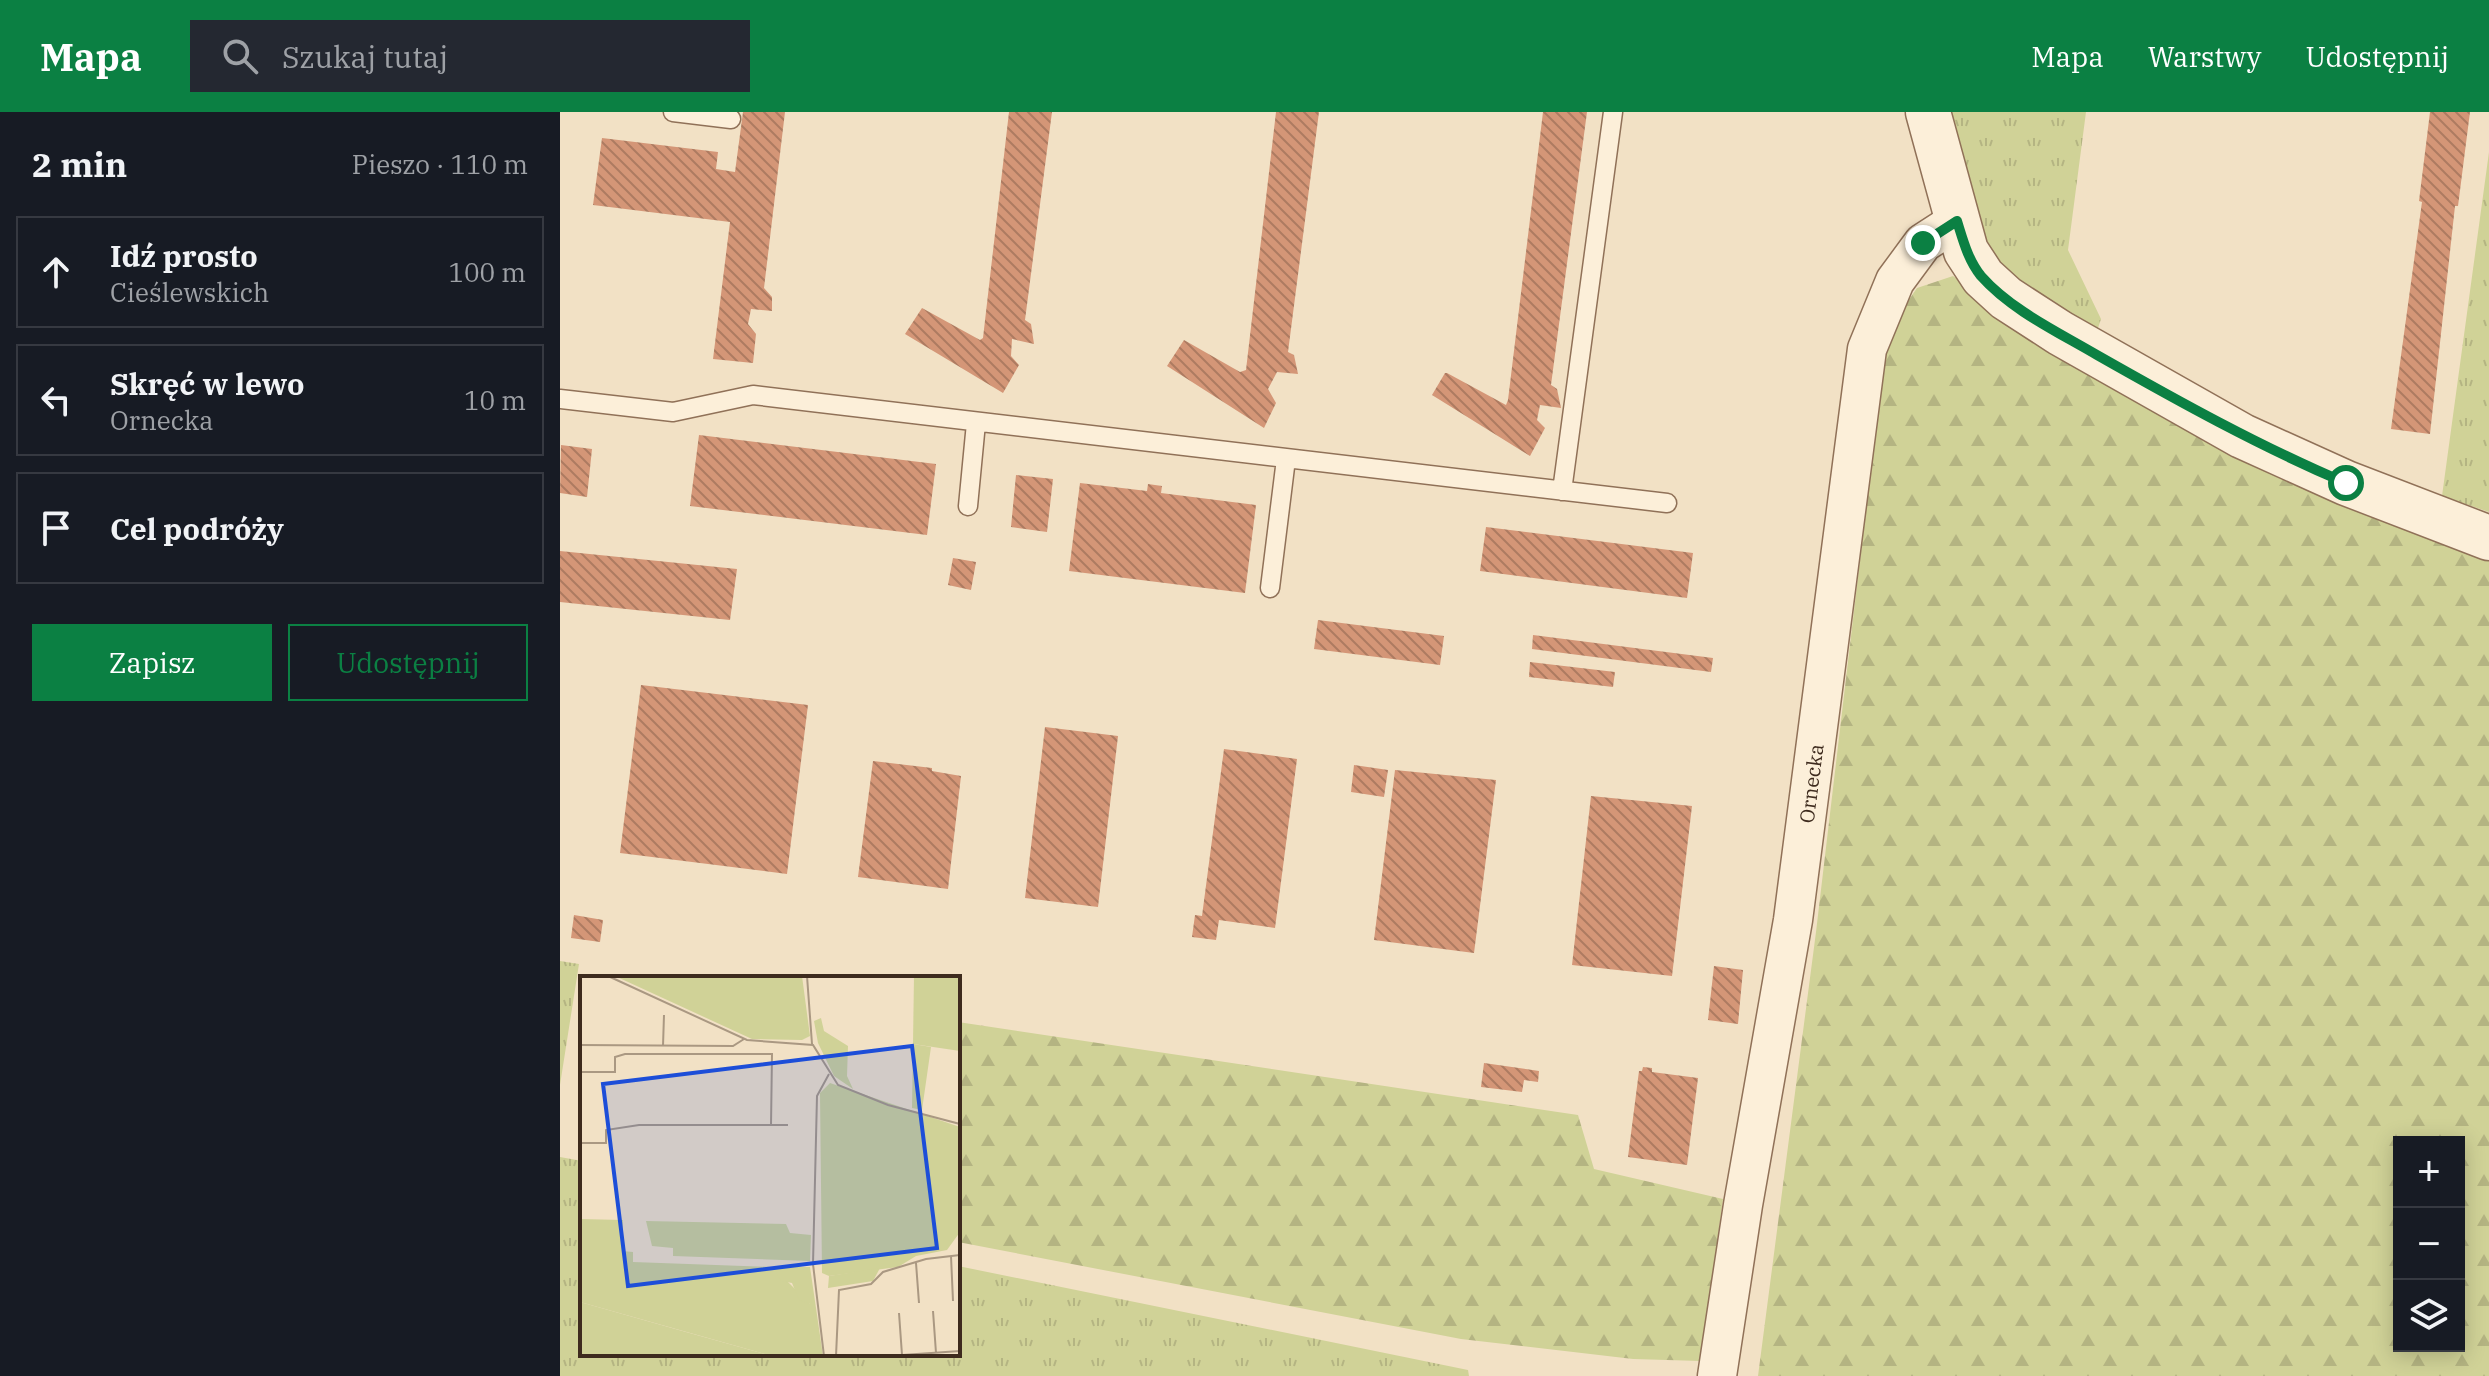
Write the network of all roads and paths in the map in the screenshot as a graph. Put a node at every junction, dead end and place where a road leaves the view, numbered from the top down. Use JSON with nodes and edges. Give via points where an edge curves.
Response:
{"nodes":[{"id":1,"x":673,"y":112,"type":"edge"},
{"id":2,"x":1613,"y":112,"type":"edge"},
{"id":3,"x":1928,"y":112,"type":"edge"},
{"id":4,"x":731,"y":119,"type":"dead end"},
{"id":5,"x":1957,"y":221,"type":"junction"},
{"id":6,"x":560,"y":399,"type":"edge"},
{"id":7,"x":976,"y":423,"type":"junction"},
{"id":8,"x":1286,"y":459,"type":"junction"},
{"id":9,"x":1562,"y":491,"type":"junction"},
{"id":10,"x":1667,"y":503,"type":"dead end"},
{"id":11,"x":968,"y":506,"type":"dead end"},
{"id":12,"x":2489,"y":538,"type":"edge"},
{"id":13,"x":1270,"y":588,"type":"dead end"},
{"id":14,"x":1717,"y":1376,"type":"edge"}],
"edges":[{"from":1,"to":4,"type":"lane"},
{"from":2,"to":9,"type":"lane"},
{"from":3,"to":5,"type":"street"},
{"from":5,"to":12,"type":"street","via":[[1966,251],[1983,277],[2060,333],[2242,436]]},
{"from":5,"to":14,"type":"street","name":"Ornecka","via":[[1923,243],[1895,281],[1867,349],[1793,920]]},
{"from":6,"to":7,"type":"lane","via":[[673,412],[753,395]]},
{"from":7,"to":8,"type":"lane"},
{"from":7,"to":11,"type":"lane"},
{"from":8,"to":9,"type":"lane"},
{"from":8,"to":13,"type":"lane"},
{"from":9,"to":10,"type":"lane"}]}
